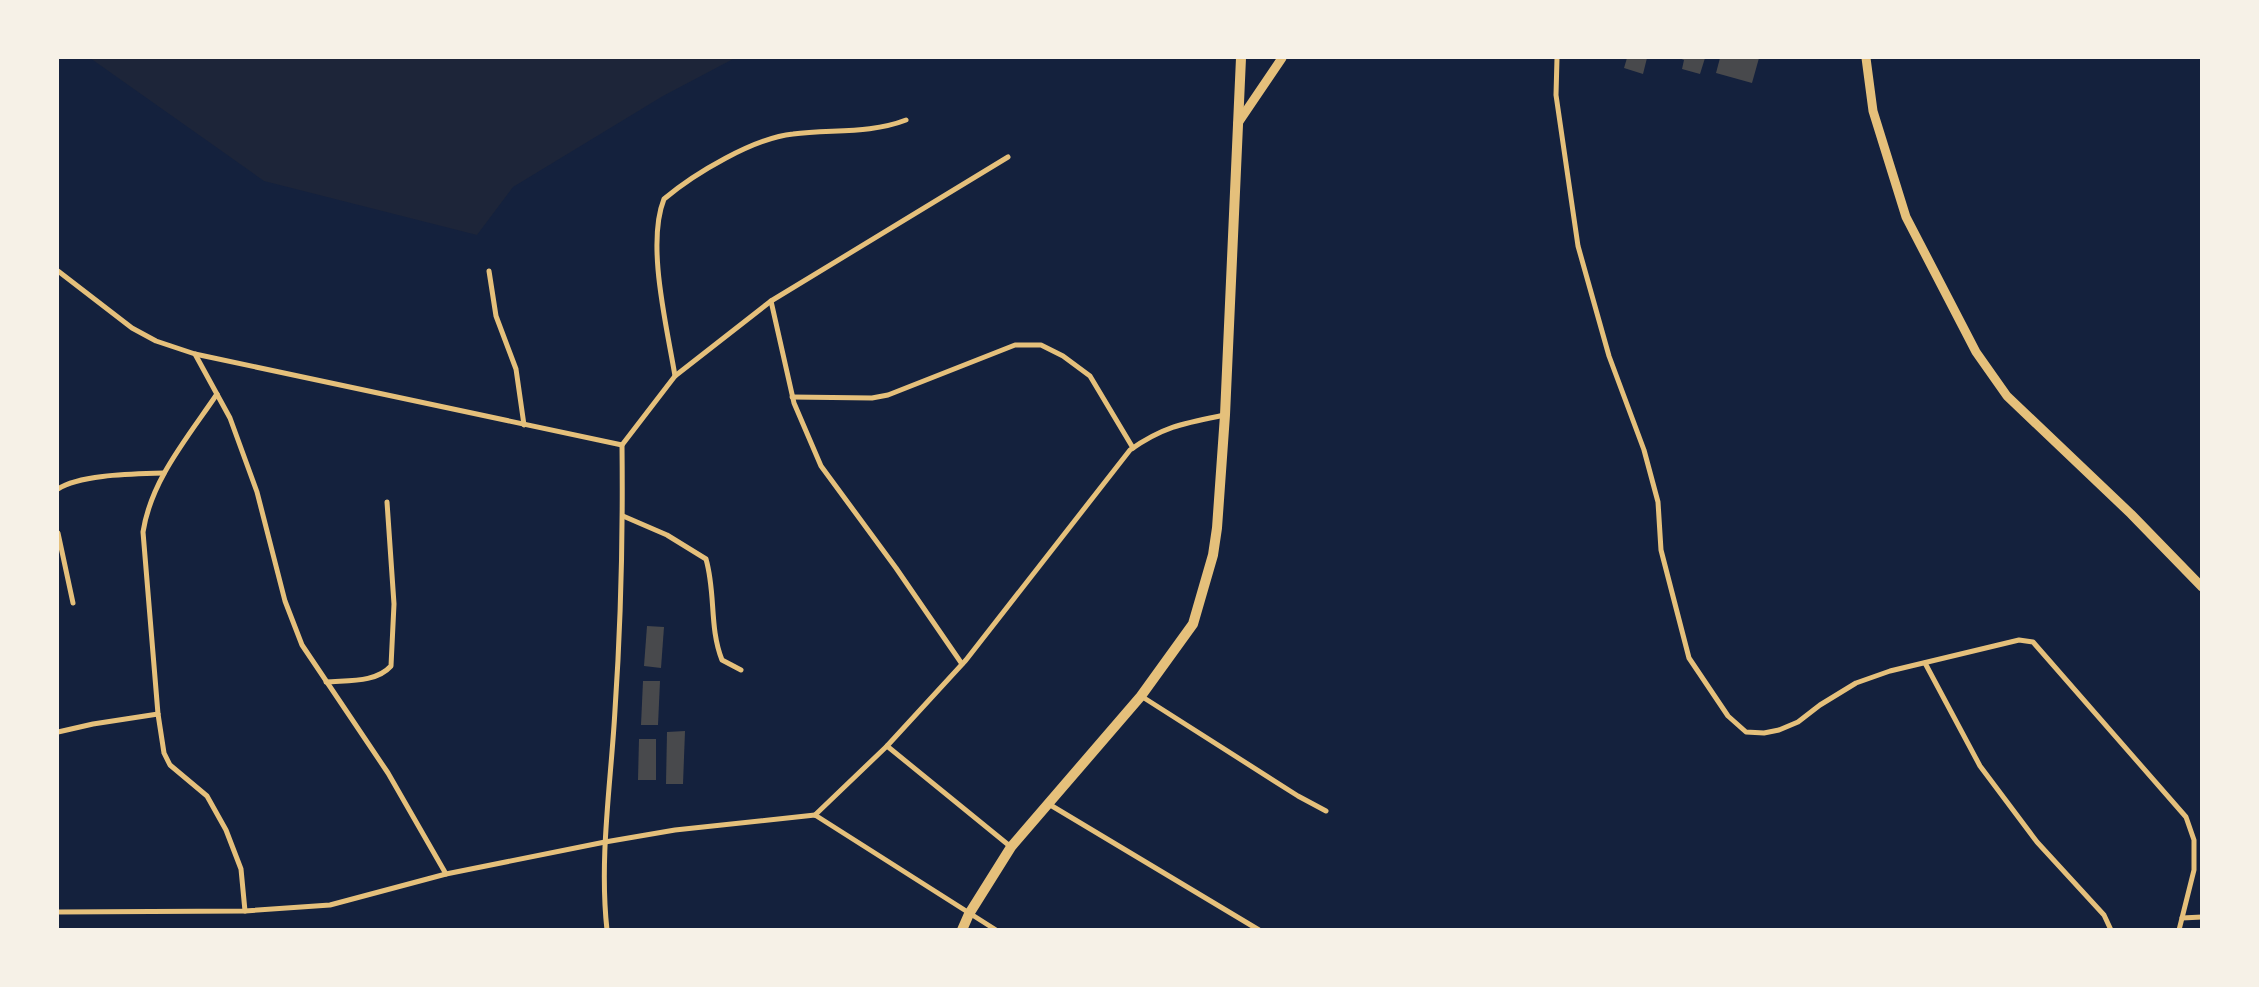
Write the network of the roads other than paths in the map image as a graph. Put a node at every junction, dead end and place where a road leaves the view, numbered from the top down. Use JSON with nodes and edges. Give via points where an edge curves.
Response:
{"nodes":[{"id":1,"x":1241,"y":58,"type":"edge"},
{"id":2,"x":1282,"y":58,"type":"edge"},
{"id":3,"x":1557,"y":58,"type":"edge"},
{"id":4,"x":1866,"y":58,"type":"edge"},
{"id":5,"x":906,"y":120,"type":"dead end"},
{"id":6,"x":1238,"y":123,"type":"junction"},
{"id":7,"x":1008,"y":158,"type":"dead end"},
{"id":8,"x":489,"y":270,"type":"dead end"},
{"id":9,"x":58,"y":271,"type":"edge"},
{"id":10,"x":771,"y":300,"type":"junction"},
{"id":11,"x":195,"y":354,"type":"junction"},
{"id":12,"x":675,"y":376,"type":"junction"},
{"id":13,"x":217,"y":394,"type":"junction"},
{"id":14,"x":792,"y":397,"type":"junction"},
{"id":15,"x":1225,"y":415,"type":"junction"},
{"id":16,"x":524,"y":425,"type":"junction"},
{"id":17,"x":622,"y":445,"type":"junction"},
{"id":18,"x":1133,"y":448,"type":"junction"},
{"id":19,"x":164,"y":473,"type":"junction"},
{"id":20,"x":58,"y":489,"type":"edge"},
{"id":21,"x":386,"y":502,"type":"dead end"},
{"id":22,"x":623,"y":516,"type":"junction"},
{"id":23,"x":58,"y":533,"type":"edge"},
{"id":24,"x":2202,"y":587,"type":"edge"},
{"id":25,"x":73,"y":603,"type":"dead end"},
{"id":26,"x":1925,"y":663,"type":"junction"},
{"id":27,"x":962,"y":664,"type":"junction"},
{"id":28,"x":741,"y":670,"type":"dead end"},
{"id":29,"x":326,"y":682,"type":"junction"},
{"id":30,"x":1141,"y":696,"type":"junction"},
{"id":31,"x":158,"y":714,"type":"junction"},
{"id":32,"x":58,"y":732,"type":"edge"},
{"id":33,"x":887,"y":746,"type":"junction"},
{"id":34,"x":1047,"y":803,"type":"junction"},
{"id":35,"x":1326,"y":811,"type":"dead end"},
{"id":36,"x":815,"y":815,"type":"junction"},
{"id":37,"x":605,"y":842,"type":"junction"},
{"id":38,"x":1011,"y":847,"type":"junction"},
{"id":39,"x":446,"y":874,"type":"junction"},
{"id":40,"x":246,"y":911,"type":"junction"},
{"id":41,"x":58,"y":912,"type":"edge"},
{"id":42,"x":969,"y":914,"type":"junction"},
{"id":43,"x":2202,"y":917,"type":"edge"},
{"id":44,"x":2182,"y":918,"type":"junction"},
{"id":45,"x":607,"y":930,"type":"edge"},
{"id":46,"x":962,"y":930,"type":"edge"},
{"id":47,"x":996,"y":930,"type":"edge"},
{"id":48,"x":1259,"y":930,"type":"edge"},
{"id":49,"x":2111,"y":930,"type":"edge"},
{"id":50,"x":2180,"y":930,"type":"edge"}],
"edges":[{"from":1,"to":6,"type":"main road"},
{"from":2,"to":6,"type":"street"},
{"from":3,"to":26,"type":"street","via":[[1556,95],[1578,246],[1609,356],[1644,450],[1658,502],[1662,550],[1688,658],[1728,716],[1746,732],[1764,733],[1798,722],[1856,683]]},
{"from":4,"to":24,"type":"street","via":[[1873,111],[1906,217],[1976,352],[2007,396]]},
{"from":5,"to":12,"type":"street","via":[[848,131],[791,134],[746,147],[664,198],[657,230],[660,280]]},
{"from":6,"to":15,"type":"main road"},
{"from":7,"to":10,"type":"street"},
{"from":8,"to":16,"type":"street","via":[[496,316],[516,369]]},
{"from":9,"to":11,"type":"street","via":[[132,328],[156,341]]},
{"from":10,"to":12,"type":"street"},
{"from":10,"to":14,"type":"street"},
{"from":11,"to":13,"type":"street"},
{"from":11,"to":16,"type":"street"},
{"from":12,"to":17,"type":"street"},
{"from":13,"to":19,"type":"street"},
{"from":13,"to":29,"type":"street","via":[[230,418],[257,492],[285,602],[302,645]]},
{"from":14,"to":18,"type":"street","via":[[872,398],[1015,345],[1041,345],[1090,376]]},
{"from":14,"to":27,"type":"street","via":[[821,466]]},
{"from":15,"to":18,"type":"street","via":[[1173,425],[1154,433]]},
{"from":15,"to":30,"type":"main road","via":[[1217,528],[1193,624]]},
{"from":16,"to":17,"type":"street"},
{"from":17,"to":22,"type":"street"},
{"from":18,"to":27,"type":"street"},
{"from":19,"to":20,"type":"street","via":[[120,474],[66,483]]},
{"from":19,"to":31,"type":"street","via":[[147,509],[143,532]]},
{"from":21,"to":29,"type":"street","via":[[394,604],[391,666],[385,674],[376,677]]},
{"from":22,"to":28,"type":"street","via":[[667,535],[706,558],[711,576],[715,641],[722,660]]},
{"from":22,"to":37,"type":"street","via":[[616,708]]},
{"from":23,"to":25,"type":"street"},
{"from":26,"to":44,"type":"street","via":[[2018,640],[2033,642],[2186,817],[2194,840],[2194,870]]},
{"from":26,"to":49,"type":"street","via":[[1980,766],[2037,842],[2104,916]]},
{"from":27,"to":33,"type":"street"},
{"from":29,"to":39,"type":"street","via":[[388,773]]},
{"from":30,"to":34,"type":"main road"},
{"from":30,"to":35,"type":"street"},
{"from":31,"to":32,"type":"street"},
{"from":31,"to":40,"type":"street","via":[[166,759],[207,796],[226,830],[241,870]]},
{"from":33,"to":36,"type":"street"},
{"from":33,"to":38,"type":"street"},
{"from":34,"to":38,"type":"main road"},
{"from":34,"to":48,"type":"street"},
{"from":36,"to":37,"type":"street","via":[[675,830]]},
{"from":36,"to":42,"type":"street"},
{"from":37,"to":39,"type":"street"},
{"from":37,"to":45,"type":"street"},
{"from":38,"to":42,"type":"main road"},
{"from":39,"to":40,"type":"street","via":[[330,905]]},
{"from":40,"to":41,"type":"street"},
{"from":42,"to":46,"type":"main road"},
{"from":42,"to":47,"type":"street"},
{"from":43,"to":44,"type":"street"},
{"from":44,"to":50,"type":"street"}]}
